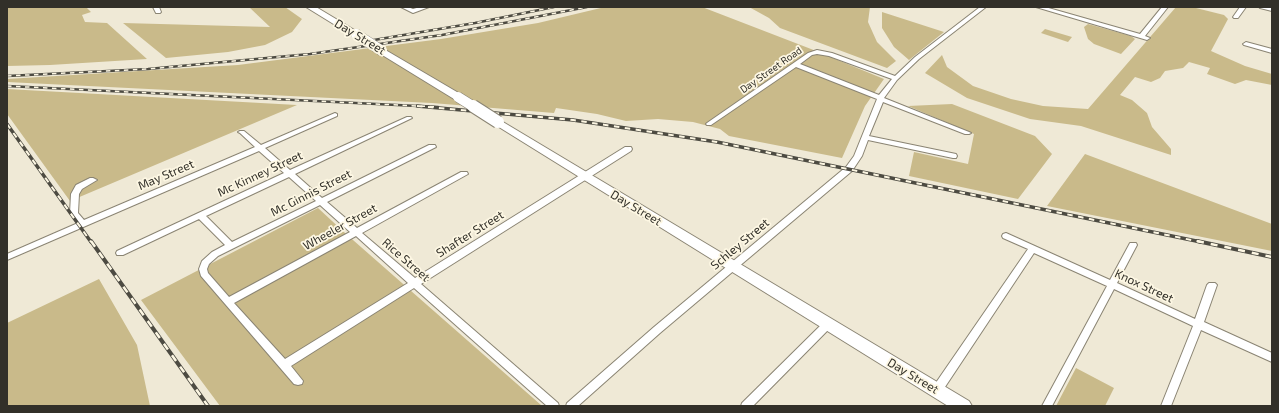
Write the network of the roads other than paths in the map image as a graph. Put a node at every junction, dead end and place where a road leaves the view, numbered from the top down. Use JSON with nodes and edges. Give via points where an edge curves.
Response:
{"nodes":[{"id":1,"x":310,"y":7,"type":"edge"},
{"id":2,"x":404,"y":7,"type":"edge"},
{"id":3,"x":426,"y":7,"type":"edge"},
{"id":4,"x":983,"y":7,"type":"edge"},
{"id":5,"x":1039,"y":7,"type":"edge"},
{"id":6,"x":1165,"y":7,"type":"edge"},
{"id":7,"x":1243,"y":7,"type":"edge"},
{"id":8,"x":1262,"y":7,"type":"edge"},
{"id":9,"x":1272,"y":10,"type":"edge"},
{"id":10,"x":1236,"y":17,"type":"dead end"},
{"id":11,"x":1246,"y":44,"type":"dead end"},
{"id":12,"x":1272,"y":51,"type":"edge"},
{"id":13,"x":797,"y":65,"type":"junction"},
{"id":14,"x":895,"y":78,"type":"junction"},
{"id":15,"x":881,"y":98,"type":"junction"},
{"id":16,"x":335,"y":115,"type":"dead end"},
{"id":17,"x":409,"y":118,"type":"dead end"},
{"id":18,"x":709,"y":124,"type":"dead end"},
{"id":19,"x":242,"y":132,"type":"dead end"},
{"id":20,"x":967,"y":133,"type":"dead end"},
{"id":21,"x":865,"y":137,"type":"junction"},
{"id":22,"x":260,"y":147,"type":"junction"},
{"id":23,"x":432,"y":147,"type":"dead end"},
{"id":24,"x":628,"y":149,"type":"dead end"},
{"id":25,"x":953,"y":156,"type":"dead end"},
{"id":26,"x":290,"y":173,"type":"junction"},
{"id":27,"x":464,"y":174,"type":"dead end"},
{"id":28,"x":584,"y":176,"type":"junction"},
{"id":29,"x":93,"y":180,"type":"dead end"},
{"id":30,"x":322,"y":201,"type":"junction"},
{"id":31,"x":200,"y":215,"type":"junction"},
{"id":32,"x":84,"y":224,"type":"junction"},
{"id":33,"x":356,"y":232,"type":"junction"},
{"id":34,"x":1006,"y":236,"type":"dead end"},
{"id":35,"x":1133,"y":245,"type":"dead end"},
{"id":36,"x":231,"y":246,"type":"junction"},
{"id":37,"x":1032,"y":248,"type":"junction"},
{"id":38,"x":120,"y":253,"type":"dead end"},
{"id":39,"x":7,"y":257,"type":"edge"},
{"id":40,"x":732,"y":266,"type":"junction"},
{"id":41,"x":414,"y":283,"type":"junction"},
{"id":42,"x":1112,"y":285,"type":"junction"},
{"id":43,"x":1212,"y":285,"type":"dead end"},
{"id":44,"x":228,"y":302,"type":"junction"},
{"id":45,"x":828,"y":324,"type":"junction"},
{"id":46,"x":1198,"y":325,"type":"junction"},
{"id":47,"x":1272,"y":358,"type":"edge"},
{"id":48,"x":284,"y":364,"type":"junction"},
{"id":49,"x":298,"y":381,"type":"dead end"},
{"id":50,"x":937,"y":390,"type":"junction"},
{"id":51,"x":554,"y":406,"type":"edge"},
{"id":52,"x":570,"y":406,"type":"edge"},
{"id":53,"x":746,"y":406,"type":"edge"},
{"id":54,"x":963,"y":406,"type":"edge"},
{"id":55,"x":1047,"y":406,"type":"edge"},
{"id":56,"x":1166,"y":406,"type":"edge"}],
"edges":[{"from":1,"to":28,"type":"main road","name":"Day Street","bridge":true},
{"from":2,"to":3,"type":"street","via":[[413,11]]},
{"from":4,"to":14,"type":"street"},
{"from":5,"to":6,"type":"street","via":[[1144,38]]},
{"from":7,"to":10,"type":"street"},
{"from":8,"to":9,"type":"street"},
{"from":11,"to":12,"type":"street"},
{"from":13,"to":14,"type":"street","name":"Day Street Road","via":[[810,54],[822,52]]},
{"from":13,"to":15,"type":"street"},
{"from":13,"to":18,"type":"street","name":"Day Street Road"},
{"from":14,"to":15,"type":"street","name":"Schley Street"},
{"from":15,"to":20,"type":"street"},
{"from":15,"to":21,"type":"street","name":"Schley Street"},
{"from":16,"to":22,"type":"street","name":"May Street"},
{"from":17,"to":26,"type":"street","name":"Mc Kinney Street"},
{"from":19,"to":22,"type":"street","name":"Rice Street"},
{"from":21,"to":25,"type":"street"},
{"from":21,"to":40,"type":"street","name":"Schley Street","via":[[858,156],[849,169]]},
{"from":22,"to":26,"type":"street","name":"Rice Street"},
{"from":22,"to":32,"type":"street","name":"May Street"},
{"from":23,"to":30,"type":"street","name":"Mc Ginnis Street"},
{"from":24,"to":28,"type":"street","name":"Shafter Street"},
{"from":26,"to":30,"type":"street","name":"Rice Street"},
{"from":26,"to":31,"type":"street","name":"Mc Kinney Street"},
{"from":27,"to":33,"type":"street","name":"Wheeler Street"},
{"from":28,"to":40,"type":"main road","name":"Day Street"},
{"from":28,"to":41,"type":"street","name":"Shafter Street"},
{"from":29,"to":32,"type":"street","via":[[79,187],[74,194],[74,213]]},
{"from":30,"to":33,"type":"street","name":"Rice Street"},
{"from":30,"to":36,"type":"street","name":"Mc Ginnis Street"},
{"from":31,"to":36,"type":"street"},
{"from":31,"to":38,"type":"street","name":"Mc Kinney Street"},
{"from":32,"to":39,"type":"street","name":"May Street"},
{"from":33,"to":41,"type":"street","name":"Rice Street"},
{"from":33,"to":44,"type":"street","name":"Wheeler Street"},
{"from":34,"to":37,"type":"street","name":"Knox Street"},
{"from":35,"to":42,"type":"street"},
{"from":36,"to":44,"type":"street","name":"Mc Ginnis Street","via":[[211,257],[204,266],[204,274]]},
{"from":37,"to":42,"type":"street","name":"Knox Street"},
{"from":37,"to":50,"type":"street","via":[[1014,278],[958,355]]},
{"from":40,"to":45,"type":"main road","name":"Day Street"},
{"from":40,"to":52,"type":"street","name":"Schley Street"},
{"from":41,"to":48,"type":"street","name":"Shafter Street"},
{"from":41,"to":51,"type":"street","name":"Rice Street"},
{"from":42,"to":46,"type":"street","name":"Knox Street"},
{"from":42,"to":55,"type":"street"},
{"from":43,"to":46,"type":"street"},
{"from":44,"to":48,"type":"street"},
{"from":45,"to":50,"type":"main road","name":"Day Street"},
{"from":45,"to":53,"type":"street"},
{"from":46,"to":47,"type":"street","name":"Knox Street"},
{"from":46,"to":56,"type":"street"},
{"from":48,"to":49,"type":"street"},
{"from":50,"to":54,"type":"main road","name":"Day Street"}]}
